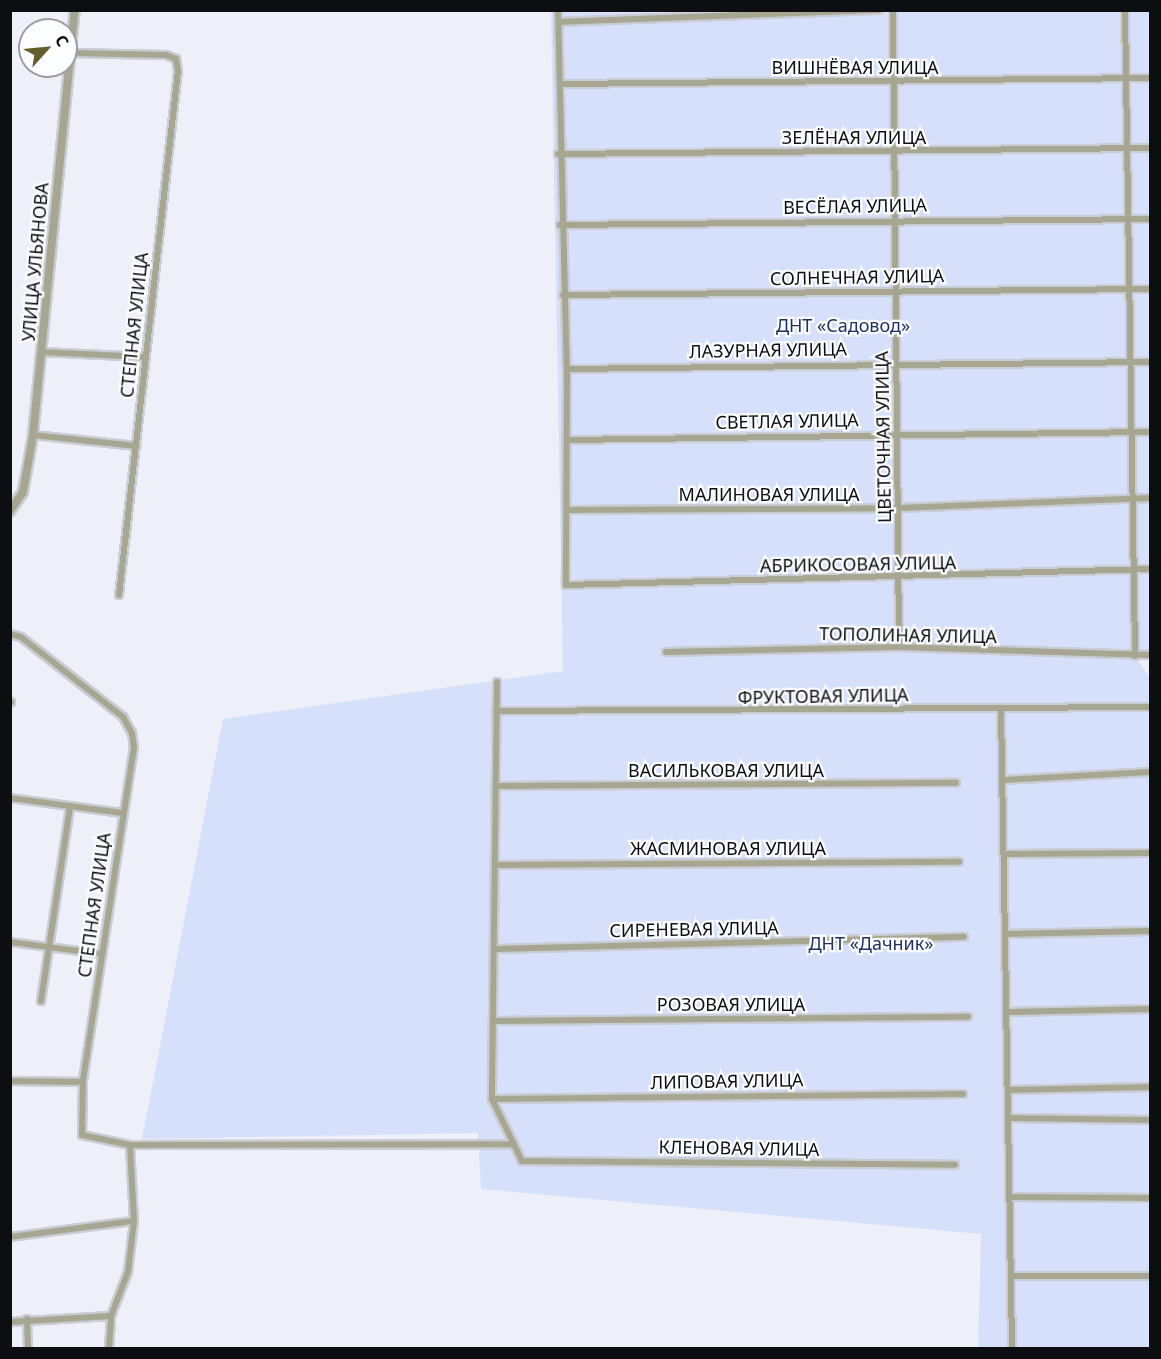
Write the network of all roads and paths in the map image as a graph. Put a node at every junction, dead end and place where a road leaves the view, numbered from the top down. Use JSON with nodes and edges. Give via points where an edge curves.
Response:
{"nodes":[{"id":1,"x":558,"y":10,"type":"edge"},
{"id":2,"x":879,"y":10,"type":"edge"},
{"id":3,"x":893,"y":10,"type":"edge"},
{"id":4,"x":1125,"y":10,"type":"edge"},
{"id":5,"x":560,"y":22,"type":"junction"},
{"id":6,"x":78,"y":53,"type":"edge"},
{"id":7,"x":69,"y":78,"type":"edge"},
{"id":8,"x":1150,"y":78,"type":"edge"},
{"id":9,"x":1124,"y":80,"type":"junction"},
{"id":10,"x":894,"y":81,"type":"junction"},
{"id":11,"x":560,"y":84,"type":"junction"},
{"id":12,"x":1126,"y":148,"type":"junction"},
{"id":13,"x":1150,"y":148,"type":"edge"},
{"id":14,"x":896,"y":152,"type":"junction"},
{"id":15,"x":558,"y":154,"type":"junction"},
{"id":16,"x":1128,"y":219,"type":"junction"},
{"id":17,"x":1150,"y":219,"type":"edge"},
{"id":18,"x":896,"y":220,"type":"junction"},
{"id":19,"x":560,"y":225,"type":"junction"},
{"id":20,"x":1130,"y":289,"type":"junction"},
{"id":21,"x":1150,"y":289,"type":"edge"},
{"id":22,"x":896,"y":291,"type":"junction"},
{"id":23,"x":563,"y":295,"type":"junction"},
{"id":24,"x":41,"y":351,"type":"junction"},
{"id":25,"x":145,"y":357,"type":"junction"},
{"id":26,"x":1128,"y":362,"type":"junction"},
{"id":27,"x":1150,"y":362,"type":"edge"},
{"id":28,"x":897,"y":363,"type":"junction"},
{"id":29,"x":567,"y":369,"type":"junction"},
{"id":30,"x":1150,"y":432,"type":"edge"},
{"id":31,"x":1129,"y":433,"type":"junction"},
{"id":32,"x":898,"y":434,"type":"junction"},
{"id":33,"x":33,"y":435,"type":"junction"},
{"id":34,"x":567,"y":440,"type":"junction"},
{"id":35,"x":136,"y":447,"type":"junction"},
{"id":36,"x":1131,"y":498,"type":"junction"},
{"id":37,"x":1150,"y":498,"type":"edge"},
{"id":38,"x":899,"y":508,"type":"junction"},
{"id":39,"x":567,"y":510,"type":"junction"},
{"id":40,"x":10,"y":512,"type":"edge"},
{"id":41,"x":1150,"y":569,"type":"edge"},
{"id":42,"x":1131,"y":570,"type":"junction"},
{"id":43,"x":900,"y":579,"type":"junction"},
{"id":44,"x":119,"y":595,"type":"dead end"},
{"id":45,"x":10,"y":634,"type":"edge"},
{"id":46,"x":899,"y":647,"type":"junction"},
{"id":47,"x":666,"y":652,"type":"dead end"},
{"id":48,"x":1150,"y":655,"type":"edge"},
{"id":49,"x":1135,"y":656,"type":"junction"},
{"id":50,"x":497,"y":682,"type":"dead end"},
{"id":51,"x":1150,"y":707,"type":"edge"},
{"id":52,"x":1002,"y":709,"type":"junction"},
{"id":53,"x":496,"y":711,"type":"junction"},
{"id":54,"x":1150,"y":772,"type":"edge"},
{"id":55,"x":1002,"y":780,"type":"junction"},
{"id":56,"x":956,"y":783,"type":"dead end"},
{"id":57,"x":497,"y":786,"type":"junction"},
{"id":58,"x":10,"y":798,"type":"edge"},
{"id":59,"x":70,"y":806,"type":"junction"},
{"id":60,"x":123,"y":813,"type":"junction"},
{"id":61,"x":1150,"y":853,"type":"edge"},
{"id":62,"x":1005,"y":854,"type":"junction"},
{"id":63,"x":959,"y":862,"type":"dead end"},
{"id":64,"x":497,"y":865,"type":"junction"},
{"id":65,"x":1150,"y":931,"type":"edge"},
{"id":66,"x":1005,"y":934,"type":"junction"},
{"id":67,"x":964,"y":937,"type":"dead end"},
{"id":68,"x":10,"y":942,"type":"edge"},
{"id":69,"x":50,"y":945,"type":"junction"},
{"id":70,"x":496,"y":949,"type":"junction"},
{"id":71,"x":102,"y":954,"type":"junction"},
{"id":72,"x":41,"y":1001,"type":"dead end"},
{"id":73,"x":1150,"y":1009,"type":"edge"},
{"id":74,"x":1008,"y":1012,"type":"junction"},
{"id":75,"x":968,"y":1017,"type":"dead end"},
{"id":76,"x":495,"y":1021,"type":"junction"},
{"id":77,"x":10,"y":1081,"type":"edge"},
{"id":78,"x":83,"y":1082,"type":"junction"},
{"id":79,"x":1150,"y":1087,"type":"edge"},
{"id":80,"x":1008,"y":1090,"type":"junction"},
{"id":81,"x":963,"y":1094,"type":"dead end"},
{"id":82,"x":492,"y":1099,"type":"junction"},
{"id":83,"x":1008,"y":1118,"type":"junction"},
{"id":84,"x":1150,"y":1120,"type":"edge"},
{"id":85,"x":514,"y":1144,"type":"junction"},
{"id":86,"x":130,"y":1145,"type":"junction"},
{"id":87,"x":955,"y":1165,"type":"dead end"},
{"id":88,"x":1011,"y":1197,"type":"junction"},
{"id":89,"x":1150,"y":1198,"type":"edge"},
{"id":90,"x":134,"y":1221,"type":"junction"},
{"id":91,"x":10,"y":1237,"type":"edge"},
{"id":92,"x":1012,"y":1276,"type":"junction"},
{"id":93,"x":1150,"y":1276,"type":"edge"},
{"id":94,"x":111,"y":1316,"type":"junction"},
{"id":95,"x":27,"y":1319,"type":"junction"},
{"id":96,"x":10,"y":1322,"type":"edge"},
{"id":97,"x":28,"y":1348,"type":"edge"},
{"id":98,"x":109,"y":1348,"type":"edge"},
{"id":99,"x":1012,"y":1348,"type":"edge"}],
"edges":[{"from":1,"to":5,"type":"street"},
{"from":2,"to":5,"type":"street"},
{"from":3,"to":10,"type":"street","name":"ЦВЕТОЧНАЯ УЛИЦА"},
{"from":4,"to":9,"type":"street"},
{"from":5,"to":11,"type":"street"},
{"from":6,"to":25,"type":"street","name":"СТЕПНАЯ УЛИЦА","via":[[166,55],[176,59]]},
{"from":7,"to":24,"type":"street","name":"УЛИЦА УЛЬЯНОВА"},
{"from":8,"to":9,"type":"street","name":"ВИШНЁВАЯ УЛИЦА"},
{"from":9,"to":10,"type":"street","name":"ВИШНЁВАЯ УЛИЦА"},
{"from":9,"to":12,"type":"street"},
{"from":10,"to":11,"type":"street","name":"ВИШНЁВАЯ УЛИЦА"},
{"from":10,"to":14,"type":"street","name":"ЦВЕТОЧНАЯ УЛИЦА"},
{"from":11,"to":15,"type":"street"},
{"from":12,"to":13,"type":"street","name":"ЗЕЛЁНАЯ УЛИЦА"},
{"from":12,"to":14,"type":"street","name":"ЗЕЛЁНАЯ УЛИЦА"},
{"from":12,"to":16,"type":"street"},
{"from":14,"to":15,"type":"street","name":"ЗЕЛЁНАЯ УЛИЦА"},
{"from":14,"to":18,"type":"street","name":"ЦВЕТОЧНАЯ УЛИЦА"},
{"from":15,"to":19,"type":"street"},
{"from":16,"to":17,"type":"street","name":"ВЕСЁЛАЯ УЛИЦА"},
{"from":16,"to":18,"type":"street","name":"ВЕСЁЛАЯ УЛИЦА"},
{"from":16,"to":20,"type":"street"},
{"from":18,"to":19,"type":"street","name":"ВЕСЁЛАЯ УЛИЦА"},
{"from":18,"to":22,"type":"street","name":"ЦВЕТОЧНАЯ УЛИЦА"},
{"from":19,"to":23,"type":"street"},
{"from":20,"to":21,"type":"street","name":"СОЛНЕЧНАЯ УЛИЦА"},
{"from":20,"to":22,"type":"street","name":"СОЛНЕЧНАЯ УЛИЦА"},
{"from":20,"to":26,"type":"street"},
{"from":22,"to":23,"type":"street","name":"СОЛНЕЧНАЯ УЛИЦА"},
{"from":22,"to":28,"type":"street","name":"ЦВЕТОЧНАЯ УЛИЦА"},
{"from":23,"to":29,"type":"street"},
{"from":24,"to":25,"type":"street"},
{"from":24,"to":33,"type":"street","name":"УЛИЦА УЛЬЯНОВА"},
{"from":25,"to":35,"type":"street","name":"СТЕПНАЯ УЛИЦА"},
{"from":26,"to":27,"type":"street","name":"ЛАЗУРНАЯ УЛИЦА"},
{"from":26,"to":28,"type":"street","name":"ЛАЗУРНАЯ УЛИЦА"},
{"from":26,"to":31,"type":"street"},
{"from":28,"to":29,"type":"street","name":"ЛАЗУРНАЯ УЛИЦА"},
{"from":28,"to":32,"type":"street","name":"ЦВЕТОЧНАЯ УЛИЦА"},
{"from":29,"to":34,"type":"street"},
{"from":30,"to":31,"type":"street","name":"СВЕТЛАЯ УЛИЦА"},
{"from":31,"to":32,"type":"street","name":"СВЕТЛАЯ УЛИЦА"},
{"from":31,"to":36,"type":"street"},
{"from":32,"to":34,"type":"street","name":"СВЕТЛАЯ УЛИЦА"},
{"from":32,"to":38,"type":"street","name":"ЦВЕТОЧНАЯ УЛИЦА"},
{"from":33,"to":35,"type":"street"},
{"from":33,"to":40,"type":"street","name":"УЛИЦА УЛЬЯНОВА","via":[[23,492]]},
{"from":34,"to":39,"type":"street"},
{"from":35,"to":44,"type":"street","name":"СТЕПНАЯ УЛИЦА"},
{"from":36,"to":37,"type":"street","name":"МАЛИНОВАЯ УЛИЦА"},
{"from":36,"to":38,"type":"street","name":"МАЛИНОВАЯ УЛИЦА"},
{"from":36,"to":42,"type":"street"},
{"from":38,"to":39,"type":"street","name":"МАЛИНОВАЯ УЛИЦА"},
{"from":38,"to":43,"type":"street","name":"ЦВЕТОЧНАЯ УЛИЦА"},
{"from":39,"to":43,"type":"street","name":"АБРИКОСОВАЯ УЛИЦА","via":[[566,585]]},
{"from":41,"to":42,"type":"street","name":"АБРИКОСОВАЯ УЛИЦА"},
{"from":42,"to":43,"type":"street","name":"АБРИКОСОВАЯ УЛИЦА"},
{"from":42,"to":49,"type":"street"},
{"from":43,"to":46,"type":"street","name":"ЦВЕТОЧНАЯ УЛИЦА"},
{"from":45,"to":60,"type":"street","name":"СТЕПНАЯ УЛИЦА","via":[[21,637],[123,717],[132,733]]},
{"from":46,"to":47,"type":"street","name":"ТОПОЛИНАЯ УЛИЦА"},
{"from":46,"to":49,"type":"street","name":"ТОПОЛИНАЯ УЛИЦА"},
{"from":48,"to":49,"type":"street","name":"ТОПОЛИНАЯ УЛИЦА"},
{"from":50,"to":53,"type":"street"},
{"from":51,"to":52,"type":"street","name":"ФРУКТОВАЯ УЛИЦА"},
{"from":52,"to":53,"type":"street","name":"ФРУКТОВАЯ УЛИЦА"},
{"from":52,"to":55,"type":"street"},
{"from":53,"to":57,"type":"street"},
{"from":54,"to":55,"type":"street"},
{"from":55,"to":62,"type":"street"},
{"from":56,"to":57,"type":"street","name":"ВАСИЛЬКОВАЯ УЛИЦА"},
{"from":57,"to":64,"type":"street"},
{"from":58,"to":59,"type":"street"},
{"from":59,"to":60,"type":"street"},
{"from":59,"to":69,"type":"street"},
{"from":60,"to":71,"type":"street","name":"СТЕПНАЯ УЛИЦА"},
{"from":61,"to":62,"type":"street"},
{"from":62,"to":66,"type":"street"},
{"from":63,"to":64,"type":"street","name":"ЖАСМИНОВАЯ УЛИЦА"},
{"from":64,"to":70,"type":"street"},
{"from":65,"to":66,"type":"street"},
{"from":66,"to":74,"type":"street"},
{"from":67,"to":70,"type":"street","name":"СИРЕНЕВАЯ УЛИЦА"},
{"from":68,"to":69,"type":"street"},
{"from":69,"to":71,"type":"street"},
{"from":69,"to":72,"type":"street"},
{"from":70,"to":76,"type":"street"},
{"from":71,"to":78,"type":"street","name":"СТЕПНАЯ УЛИЦА"},
{"from":73,"to":74,"type":"street"},
{"from":74,"to":80,"type":"street"},
{"from":75,"to":76,"type":"street","name":"РОЗОВАЯ УЛИЦА"},
{"from":76,"to":82,"type":"street"},
{"from":77,"to":78,"type":"street"},
{"from":78,"to":86,"type":"street","name":"СТЕПНАЯ УЛИЦА","via":[[82,1135]]},
{"from":79,"to":80,"type":"street"},
{"from":80,"to":83,"type":"street"},
{"from":81,"to":82,"type":"street","name":"ЛИПОВАЯ УЛИЦА"},
{"from":82,"to":85,"type":"street"},
{"from":83,"to":84,"type":"street"},
{"from":83,"to":88,"type":"street"},
{"from":85,"to":86,"type":"street"},
{"from":85,"to":87,"type":"street","name":"КЛЕНОВАЯ УЛИЦА","via":[[522,1161]]},
{"from":86,"to":90,"type":"street"},
{"from":88,"to":89,"type":"street"},
{"from":88,"to":92,"type":"street"},
{"from":90,"to":91,"type":"street"},
{"from":90,"to":94,"type":"street","via":[[128,1272]]},
{"from":92,"to":93,"type":"street"},
{"from":92,"to":99,"type":"street"},
{"from":94,"to":95,"type":"street"},
{"from":94,"to":98,"type":"street"},
{"from":95,"to":96,"type":"street"},
{"from":95,"to":97,"type":"street"}]}
